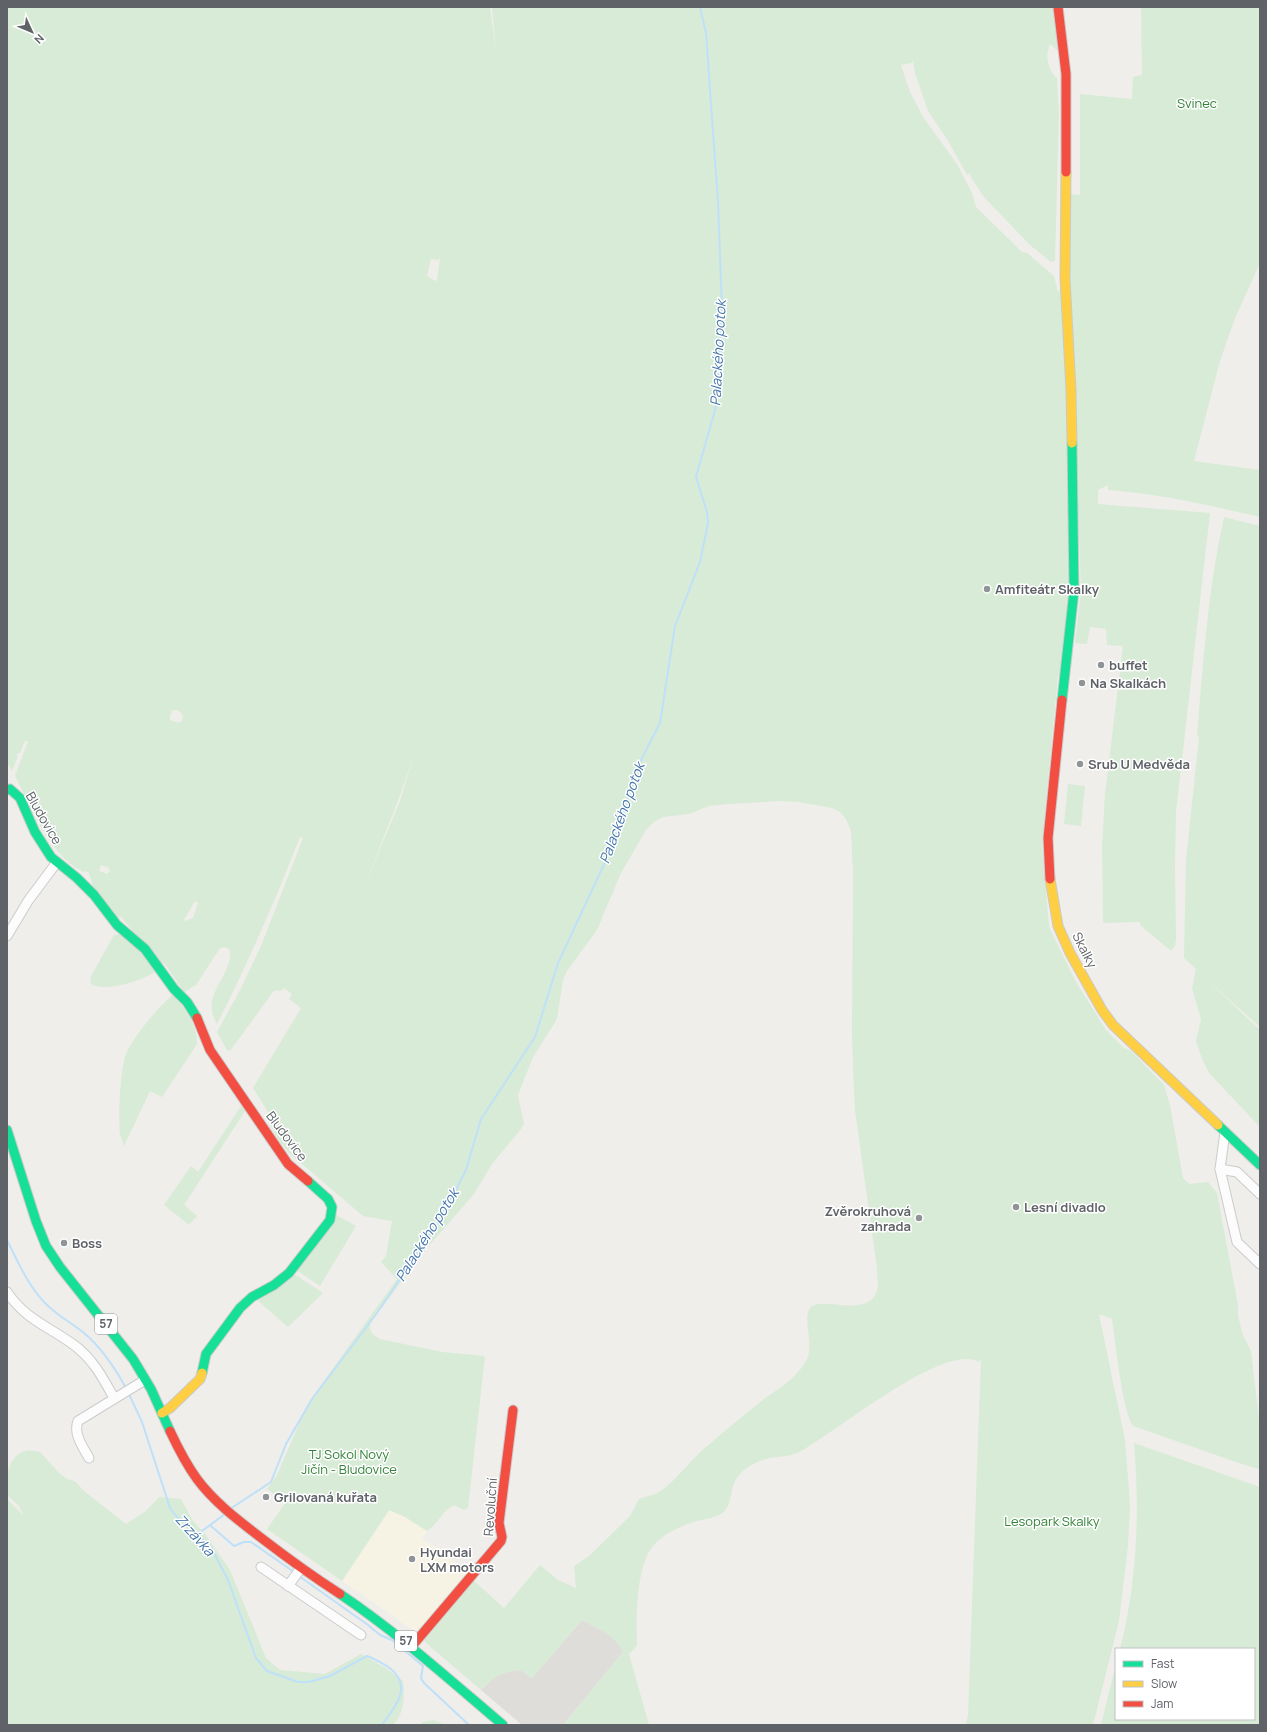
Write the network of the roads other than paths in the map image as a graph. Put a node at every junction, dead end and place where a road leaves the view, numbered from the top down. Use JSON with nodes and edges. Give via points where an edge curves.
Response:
{"nodes":[{"id":1,"x":1058,"y":7,"type":"edge"},
{"id":2,"x":7,"y":790,"type":"edge"},
{"id":3,"x":57,"y":862,"type":"junction"},
{"id":4,"x":7,"y":936,"type":"edge"},
{"id":5,"x":7,"y":1130,"type":"edge"},
{"id":6,"x":1225,"y":1132,"type":"junction"},
{"id":7,"x":1260,"y":1165,"type":"edge"},
{"id":8,"x":1220,"y":1169,"type":"junction"},
{"id":9,"x":1260,"y":1194,"type":"edge"},
{"id":10,"x":1260,"y":1264,"type":"edge"},
{"id":11,"x":7,"y":1292,"type":"edge"},
{"id":12,"x":146,"y":1380,"type":"junction"},
{"id":13,"x":117,"y":1397,"type":"junction"},
{"id":14,"x":513,"y":1410,"type":"dead end"},
{"id":15,"x":162,"y":1413,"type":"junction"},
{"id":16,"x":89,"y":1458,"type":"dead end"},
{"id":17,"x":261,"y":1567,"type":"dead end"},
{"id":18,"x":298,"y":1572,"type":"junction"},
{"id":19,"x":288,"y":1586,"type":"junction"},
{"id":20,"x":361,"y":1635,"type":"dead end"},
{"id":21,"x":412,"y":1646,"type":"junction"},
{"id":22,"x":503,"y":1725,"type":"edge"}],
"edges":[{"from":1,"to":6,"type":"street","name":"Skalky","via":[[1066,74],[1065,273],[1071,390],[1074,592],[1048,838],[1054,909],[1058,926],[1070,953],[1113,1025]]},
{"from":2,"to":3,"type":"street","name":"Bludovice","via":[[10,789],[20,798],[35,832]]},
{"from":3,"to":4,"type":"street","name":"Bludovice","via":[[28,901]]},
{"from":3,"to":15,"type":"street","name":"Bludovice","via":[[77,878],[117,925],[145,949],[174,989],[187,1002],[199,1022],[210,1050],[288,1164],[328,1199],[332,1207],[330,1220],[292,1270],[242,1306],[206,1354],[200,1379]]},
{"from":5,"to":12,"type":"street","number":"57","via":[[36,1220],[50,1253],[121,1343]]},
{"from":6,"to":7,"type":"street","name":"Skalky"},
{"from":6,"to":8,"type":"street"},
{"from":8,"to":9,"type":"street","via":[[1237,1172]]},
{"from":8,"to":10,"type":"street","via":[[1237,1242]]},
{"from":11,"to":13,"type":"street","via":[[26,1314],[87,1356]]},
{"from":12,"to":13,"type":"street"},
{"from":12,"to":15,"type":"street","number":"57"},
{"from":13,"to":16,"type":"street","via":[[79,1419],[77,1423],[80,1442]]},
{"from":14,"to":21,"type":"street","name":"Revoluční","via":[[499,1522],[501,1541]]},
{"from":15,"to":18,"type":"street","number":"57","via":[[180,1453],[192,1471],[227,1511]]},
{"from":17,"to":19,"type":"street"},
{"from":18,"to":19,"type":"street"},
{"from":18,"to":21,"type":"street","number":"57","via":[[367,1612]]},
{"from":19,"to":20,"type":"street"},
{"from":21,"to":22,"type":"street","number":"57"}]}
